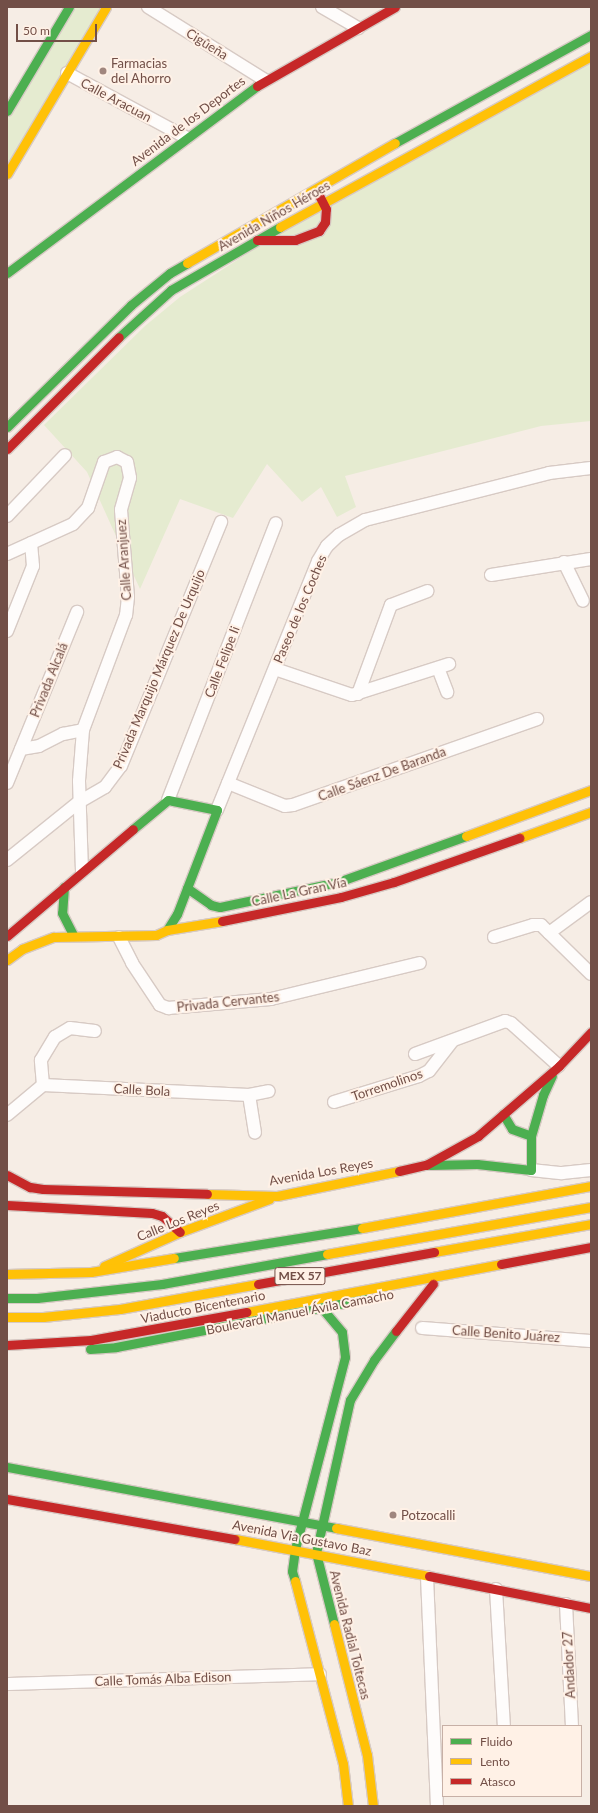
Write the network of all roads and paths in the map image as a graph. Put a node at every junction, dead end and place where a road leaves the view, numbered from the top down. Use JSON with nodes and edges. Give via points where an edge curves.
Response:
{"nodes":[{"id":1,"x":69,"y":7,"type":"edge"},
{"id":2,"x":106,"y":7,"type":"edge"},
{"id":3,"x":148,"y":7,"type":"edge"},
{"id":4,"x":322,"y":7,"type":"edge"},
{"id":5,"x":395,"y":7,"type":"edge"},
{"id":6,"x":358,"y":28,"type":"junction"},
{"id":7,"x":591,"y":35,"type":"edge"},
{"id":8,"x":591,"y":56,"type":"edge"},
{"id":9,"x":67,"y":74,"type":"junction"},
{"id":10,"x":265,"y":80,"type":"junction"},
{"id":11,"x":7,"y":111,"type":"edge"},
{"id":12,"x":187,"y":138,"type":"junction"},
{"id":13,"x":7,"y":174,"type":"edge"},
{"id":14,"x":314,"y":188,"type":"junction"},
{"id":15,"x":324,"y":201,"type":"junction"},
{"id":16,"x":256,"y":240,"type":"junction"},
{"id":17,"x":7,"y":273,"type":"edge"},
{"id":18,"x":7,"y":427,"type":"edge"},
{"id":19,"x":7,"y":449,"type":"edge"},
{"id":20,"x":65,"y":455,"type":"dead end"},
{"id":21,"x":591,"y":468,"type":"edge"},
{"id":22,"x":7,"y":516,"type":"edge"},
{"id":23,"x":221,"y":522,"type":"dead end"},
{"id":24,"x":276,"y":523,"type":"dead end"},
{"id":25,"x":31,"y":543,"type":"junction"},
{"id":26,"x":7,"y":554,"type":"edge"},
{"id":27,"x":591,"y":559,"type":"edge"},
{"id":28,"x":564,"y":562,"type":"junction"},
{"id":29,"x":491,"y":575,"type":"dead end"},
{"id":30,"x":427,"y":591,"type":"dead end"},
{"id":31,"x":583,"y":601,"type":"dead end"},
{"id":32,"x":77,"y":612,"type":"dead end"},
{"id":33,"x":7,"y":631,"type":"edge"},
{"id":34,"x":275,"y":669,"type":"junction"},
{"id":35,"x":447,"y":692,"type":"dead end"},
{"id":36,"x":358,"y":694,"type":"junction"},
{"id":37,"x":537,"y":719,"type":"dead end"},
{"id":38,"x":83,"y":730,"type":"junction"},
{"id":39,"x":21,"y":749,"type":"junction"},
{"id":40,"x":7,"y":783,"type":"edge"},
{"id":41,"x":228,"y":783,"type":"junction"},
{"id":42,"x":591,"y":790,"type":"edge"},
{"id":43,"x":168,"y":800,"type":"junction"},
{"id":44,"x":79,"y":802,"type":"junction"},
{"id":45,"x":187,"y":804,"type":"junction"},
{"id":46,"x":217,"y":810,"type":"junction"},
{"id":47,"x":591,"y":812,"type":"edge"},
{"id":48,"x":210,"y":829,"type":"junction"},
{"id":49,"x":7,"y":860,"type":"edge"},
{"id":50,"x":82,"y":870,"type":"junction"},
{"id":51,"x":64,"y":887,"type":"junction"},
{"id":52,"x":187,"y":888,"type":"junction"},
{"id":53,"x":591,"y":902,"type":"edge"},
{"id":54,"x":167,"y":930,"type":"junction"},
{"id":55,"x":549,"y":933,"type":"junction"},
{"id":56,"x":73,"y":935,"type":"junction"},
{"id":57,"x":7,"y":936,"type":"edge"},
{"id":58,"x":118,"y":937,"type":"junction"},
{"id":59,"x":494,"y":937,"type":"dead end"},
{"id":60,"x":7,"y":960,"type":"edge"},
{"id":61,"x":420,"y":964,"type":"dead end"},
{"id":62,"x":591,"y":974,"type":"edge"},
{"id":63,"x":95,"y":1031,"type":"dead end"},
{"id":64,"x":591,"y":1032,"type":"edge"},
{"id":65,"x":452,"y":1042,"type":"junction"},
{"id":66,"x":415,"y":1054,"type":"dead end"},
{"id":67,"x":559,"y":1066,"type":"junction"},
{"id":68,"x":44,"y":1085,"type":"junction"},
{"id":69,"x":269,"y":1091,"type":"dead end"},
{"id":70,"x":249,"y":1095,"type":"junction"},
{"id":71,"x":334,"y":1102,"type":"dead end"},
{"id":72,"x":502,"y":1114,"type":"junction"},
{"id":73,"x":7,"y":1115,"type":"edge"},
{"id":74,"x":256,"y":1133,"type":"dead end"},
{"id":75,"x":531,"y":1136,"type":"junction"},
{"id":76,"x":426,"y":1165,"type":"junction"},
{"id":77,"x":531,"y":1170,"type":"junction"},
{"id":78,"x":591,"y":1170,"type":"edge"},
{"id":79,"x":7,"y":1175,"type":"edge"},
{"id":80,"x":591,"y":1186,"type":"edge"},
{"id":81,"x":276,"y":1196,"type":"junction"},
{"id":82,"x":7,"y":1205,"type":"edge"},
{"id":83,"x":591,"y":1207,"type":"edge"},
{"id":84,"x":591,"y":1224,"type":"edge"},
{"id":85,"x":180,"y":1232,"type":"junction"},
{"id":86,"x":591,"y":1248,"type":"edge"},
{"id":87,"x":591,"y":1254,"type":"edge"},
{"id":88,"x":91,"y":1272,"type":"junction"},
{"id":89,"x":7,"y":1274,"type":"edge"},
{"id":90,"x":433,"y":1284,"type":"junction"},
{"id":91,"x":7,"y":1298,"type":"edge"},
{"id":92,"x":323,"y":1310,"type":"junction"},
{"id":93,"x":7,"y":1317,"type":"edge"},
{"id":94,"x":422,"y":1328,"type":"dead end"},
{"id":95,"x":591,"y":1341,"type":"edge"},
{"id":96,"x":7,"y":1345,"type":"edge"},
{"id":97,"x":15,"y":1355,"type":"dead end"},
{"id":98,"x":7,"y":1468,"type":"edge"},
{"id":99,"x":7,"y":1499,"type":"edge"},
{"id":100,"x":303,"y":1522,"type":"junction"},
{"id":101,"x":322,"y":1526,"type":"junction"},
{"id":102,"x":295,"y":1549,"type":"junction"},
{"id":103,"x":316,"y":1554,"type":"junction"},
{"id":104,"x":591,"y":1576,"type":"edge"},
{"id":105,"x":427,"y":1577,"type":"junction"},
{"id":106,"x":496,"y":1589,"type":"junction"},
{"id":107,"x":566,"y":1604,"type":"junction"},
{"id":108,"x":591,"y":1608,"type":"edge"},
{"id":109,"x":320,"y":1674,"type":"junction"},
{"id":110,"x":7,"y":1684,"type":"edge"},
{"id":111,"x":504,"y":1725,"type":"edge"},
{"id":112,"x":572,"y":1725,"type":"edge"},
{"id":113,"x":348,"y":1806,"type":"edge"},
{"id":114,"x":373,"y":1806,"type":"edge"},
{"id":115,"x":437,"y":1806,"type":"edge"}],
"edges":[{"from":1,"to":11,"type":"main road"},
{"from":2,"to":9,"type":"main road"},
{"from":3,"to":10,"type":"street","name":"Cigûeña"},
{"from":4,"to":6,"type":"street"},
{"from":5,"to":6,"type":"main road","name":"Avenida de los Deportes"},
{"from":6,"to":10,"type":"main road","name":"Avenida de los Deportes"},
{"from":7,"to":14,"type":"main road","name":"Avenida Niños Héroes"},
{"from":8,"to":15,"type":"main road","name":"Avenida Niños Héroes"},
{"from":9,"to":12,"type":"street","name":"Calle Aracuan"},
{"from":9,"to":13,"type":"main road"},
{"from":10,"to":12,"type":"main road","name":"Avenida de los Deportes"},
{"from":12,"to":17,"type":"main road","name":"Avenida de los Deportes"},
{"from":14,"to":15,"type":"main road"},
{"from":14,"to":18,"type":"main road","name":"Avenida Niños Héroes","via":[[170,273],[131,305]]},
{"from":15,"to":16,"type":"main road","name":"Avenida Niños Héroes"},
{"from":15,"to":16,"type":"main road","via":[[325,222],[319,231],[295,240]]},
{"from":16,"to":19,"type":"main road","name":"Avenida Niños Héroes","via":[[171,290],[149,308]]},
{"from":20,"to":22,"type":"street"},
{"from":21,"to":34,"type":"street","name":"Paseo de los Coches","via":[[549,473],[365,520],[352,526],[327,546],[318,561]]},
{"from":23,"to":44,"type":"street","name":"Privada Marquijo Márquez De Urquijo","via":[[121,766],[105,787]]},
{"from":24,"to":43,"type":"street","name":"Calle Felipe Ii"},
{"from":25,"to":26,"type":"street","name":"Calle Aranjuez"},
{"from":25,"to":33,"type":"street","via":[[33,566]]},
{"from":25,"to":38,"type":"street","name":"Calle Aranjuez","via":[[64,530],[81,517],[93,498],[104,462],[116,457],[127,462],[130,478],[121,510],[128,592],[126,616]]},
{"from":27,"to":28,"type":"street"},
{"from":28,"to":29,"type":"street"},
{"from":28,"to":31,"type":"street"},
{"from":30,"to":36,"type":"street","via":[[392,605]]},
{"from":32,"to":39,"type":"street","name":"Privada Alcalá"},
{"from":34,"to":36,"type":"street","via":[[344,694]]},
{"from":34,"to":41,"type":"street","name":"Paseo de los Coches"},
{"from":35,"to":36,"type":"street","via":[[443,666]]},
{"from":37,"to":41,"type":"street","name":"Calle Sáenz De Baranda","via":[[293,805],[284,806]]},
{"from":38,"to":39,"type":"street","via":[[63,734],[39,746]]},
{"from":38,"to":44,"type":"street","name":"Calle Aranjuez"},
{"from":39,"to":40,"type":"street","name":"Privada Alcalá"},
{"from":41,"to":46,"type":"street","name":"Paseo de los Coches"},
{"from":42,"to":52,"type":"main road","name":"Calle La Gran Vía","via":[[338,882],[220,907],[211,905]]},
{"from":43,"to":45,"type":"main road"},
{"from":43,"to":50,"type":"main road"},
{"from":44,"to":49,"type":"street","name":"Privada Marquijo Márquez De Urquijo"},
{"from":44,"to":50,"type":"street","name":"Calle Aranjuez"},
{"from":45,"to":46,"type":"main road"},
{"from":45,"to":48,"type":"main road"},
{"from":46,"to":48,"type":"main road","name":"Paseo de los Coches"},
{"from":47,"to":54,"type":"main road","name":"Calle La Gran Vía","via":[[394,882],[341,897]]},
{"from":48,"to":52,"type":"main road","name":"Paseo de los Coches"},
{"from":50,"to":51,"type":"main road"},
{"from":51,"to":56,"type":"main road","via":[[62,912]]},
{"from":51,"to":57,"type":"main road"},
{"from":52,"to":54,"type":"main road","name":"Paseo de los Coches","via":[[177,914]]},
{"from":53,"to":55,"type":"street"},
{"from":54,"to":58,"type":"main road","name":"Calle La Gran Vía","via":[[156,935]]},
{"from":55,"to":59,"type":"street","via":[[541,926],[533,925]]},
{"from":55,"to":62,"type":"street"},
{"from":56,"to":58,"type":"main road","name":"Calle La Gran Vía"},
{"from":56,"to":60,"type":"main road","name":"Calle La Gran Vía","via":[[37,942]]},
{"from":58,"to":61,"type":"street","name":"Privada Cervantes","via":[[160,1005],[168,1008],[261,1001]]},
{"from":63,"to":68,"type":"street","via":[[70,1028],[55,1037],[41,1060]]},
{"from":64,"to":67,"type":"main road","name":"Avenida Los Reyes"},
{"from":65,"to":66,"type":"street","name":"Torremolinos"},
{"from":65,"to":67,"type":"street","name":"Torremolinos","via":[[499,1023],[511,1023]]},
{"from":65,"to":71,"type":"street","name":"Torremolinos","via":[[429,1071]]},
{"from":67,"to":72,"type":"main road","name":"Avenida Los Reyes"},
{"from":67,"to":75,"type":"main road","name":"Avenida Los Reyes","via":[[543,1095]]},
{"from":68,"to":70,"type":"street","name":"Calle Bola"},
{"from":68,"to":73,"type":"street"},
{"from":69,"to":70,"type":"street","name":"Calle Bola"},
{"from":70,"to":74,"type":"street"},
{"from":72,"to":75,"type":"main road","via":[[512,1129]]},
{"from":72,"to":76,"type":"main road","name":"Avenida Los Reyes","via":[[462,1146]]},
{"from":75,"to":77,"type":"main road","name":"Avenida Los Reyes"},
{"from":76,"to":77,"type":"main road","via":[[477,1164]]},
{"from":76,"to":81,"type":"main road","name":"Avenida Los Reyes"},
{"from":77,"to":78,"type":"street","via":[[562,1173]]},
{"from":79,"to":81,"type":"main road","name":"Avenida Los Reyes","via":[[30,1187],[43,1189]]},
{"from":80,"to":88,"type":"main road","via":[[442,1215]]},
{"from":81,"to":85,"type":"main road","name":"Calle Los Reyes"},
{"from":82,"to":85,"type":"main road","via":[[152,1213],[166,1219]]},
{"from":83,"to":91,"type":"main road","number":"MEX 57","via":[[162,1284],[44,1297]]},
{"from":84,"to":93,"type":"main road","number":"MEX 57","via":[[120,1309],[43,1317]]},
{"from":85,"to":88,"type":"main road","name":"Calle Los Reyes"},
{"from":86,"to":96,"type":"main road","name":"Viaducto Bicentenario","via":[[124,1335],[91,1340]]},
{"from":87,"to":90,"type":"main road","name":"Boulevard Manuel Ávila Camacho"},
{"from":88,"to":89,"type":"main road"},
{"from":90,"to":92,"type":"main road","name":"Boulevard Manuel Ávila Camacho"},
{"from":90,"to":101,"type":"main road","name":"Avenida Radial Toltecas","via":[[374,1360],[350,1400]]},
{"from":92,"to":97,"type":"main road","name":"Boulevard Manuel Ávila Camacho","via":[[116,1348]]},
{"from":92,"to":100,"type":"main road","via":[[342,1332],[345,1357]]},
{"from":94,"to":95,"type":"street","name":"Calle Benito Juárez"},
{"from":98,"to":100,"type":"main road","name":"Avenida Via Gustavo Baz"},
{"from":99,"to":102,"type":"main road","name":"Avenida Via Gustavo Baz"},
{"from":100,"to":101,"type":"main road","name":"Avenida Via Gustavo Baz"},
{"from":100,"to":102,"type":"main road"},
{"from":101,"to":103,"type":"main road","name":"Avenida Radial Toltecas"},
{"from":101,"to":104,"type":"main road","name":"Avenida Via Gustavo Baz"},
{"from":102,"to":103,"type":"main road","name":"Avenida Via Gustavo Baz"},
{"from":102,"to":109,"type":"main road","via":[[293,1579]]},
{"from":103,"to":105,"type":"main road","name":"Avenida Via Gustavo Baz"},
{"from":103,"to":114,"type":"main road","name":"Avenida Radial Toltecas","via":[[367,1755]]},
{"from":105,"to":106,"type":"main road","name":"Avenida Via Gustavo Baz"},
{"from":105,"to":115,"type":"street"},
{"from":106,"to":107,"type":"main road","name":"Avenida Via Gustavo Baz"},
{"from":106,"to":111,"type":"street"},
{"from":107,"to":108,"type":"main road","name":"Avenida Via Gustavo Baz"},
{"from":107,"to":112,"type":"street","name":"Andador 27"},
{"from":109,"to":110,"type":"street","name":"Calle Tomás Alba Edison"},
{"from":109,"to":113,"type":"main road","via":[[347,1782]]}]}
